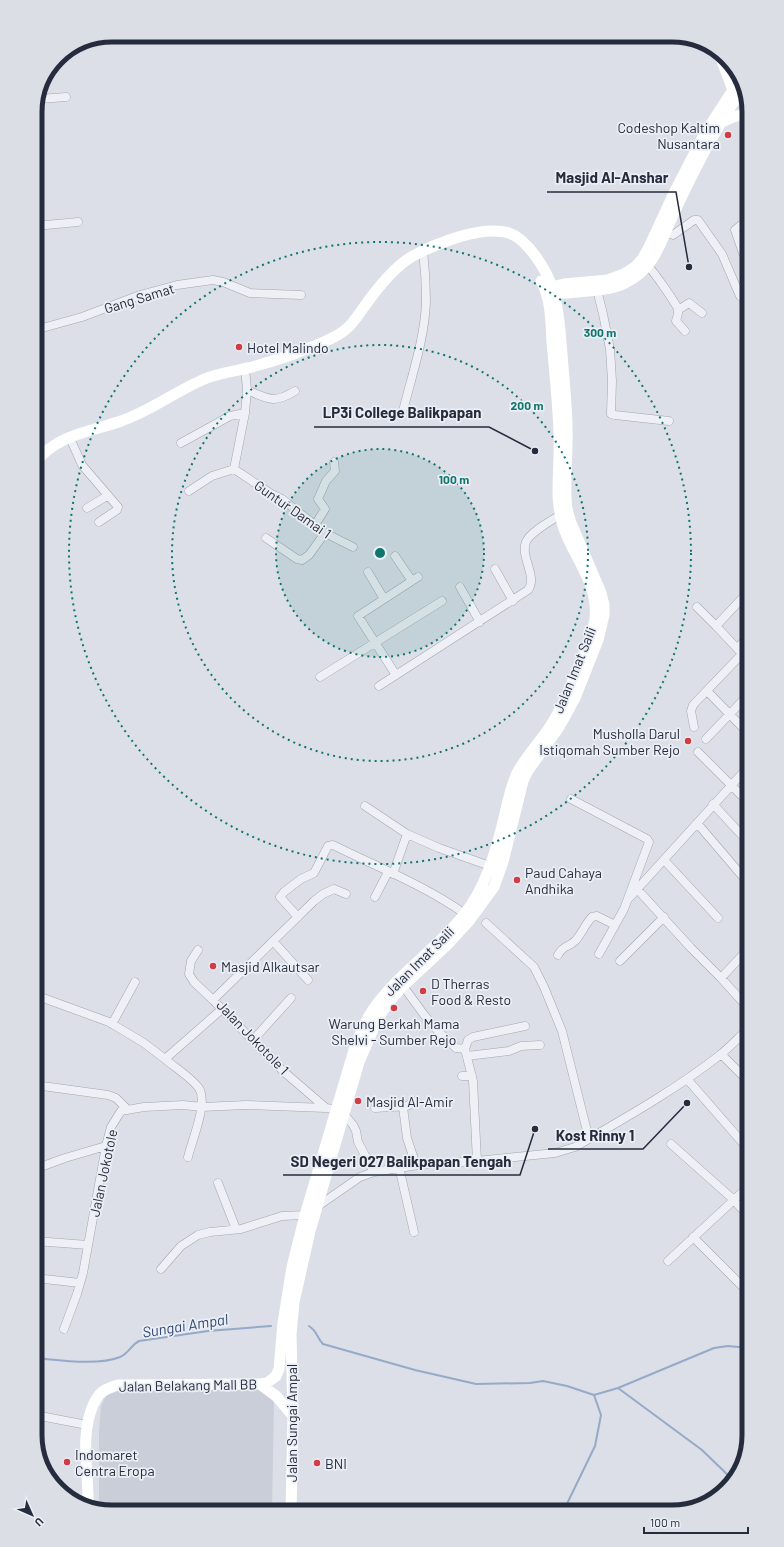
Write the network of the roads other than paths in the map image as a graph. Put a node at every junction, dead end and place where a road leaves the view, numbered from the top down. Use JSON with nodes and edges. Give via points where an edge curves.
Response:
{"nodes":[{"id":1,"x":721,"y":62,"type":"edge"},
{"id":2,"x":725,"y":66,"type":"edge"},
{"id":3,"x":736,"y":92,"type":"junction"},
{"id":4,"x":66,"y":97,"type":"dead end"},
{"id":5,"x":741,"y":98,"type":"edge"},
{"id":6,"x":43,"y":99,"type":"edge"},
{"id":7,"x":742,"y":115,"type":"edge"},
{"id":8,"x":719,"y":118,"type":"junction"},
{"id":9,"x":78,"y":222,"type":"dead end"},
{"id":10,"x":42,"y":225,"type":"edge"},
{"id":11,"x":742,"y":225,"type":"edge"},
{"id":12,"x":666,"y":233,"type":"junction"},
{"id":13,"x":742,"y":250,"type":"edge"},
{"id":14,"x":423,"y":251,"type":"junction"},
{"id":15,"x":648,"y":266,"type":"junction"},
{"id":16,"x":597,"y":290,"type":"junction"},
{"id":17,"x":553,"y":293,"type":"junction"},
{"id":18,"x":301,"y":295,"type":"dead end"},
{"id":19,"x":740,"y":296,"type":"dead end"},
{"id":20,"x":678,"y":310,"type":"junction"},
{"id":21,"x":702,"y":313,"type":"dead end"},
{"id":22,"x":42,"y":328,"type":"edge"},
{"id":23,"x":685,"y":331,"type":"dead end"},
{"id":24,"x":245,"y":368,"type":"junction"},
{"id":25,"x":247,"y":390,"type":"junction"},
{"id":26,"x":295,"y":391,"type":"dead end"},
{"id":27,"x":404,"y":407,"type":"dead end"},
{"id":28,"x":244,"y":413,"type":"junction"},
{"id":29,"x":669,"y":421,"type":"dead end"},
{"id":30,"x":70,"y":438,"type":"junction"},
{"id":31,"x":181,"y":443,"type":"dead end"},
{"id":32,"x":42,"y":456,"type":"edge"},
{"id":33,"x":334,"y":462,"type":"dead end"},
{"id":34,"x":234,"y":469,"type":"junction"},
{"id":35,"x":189,"y":491,"type":"dead end"},
{"id":36,"x":107,"y":496,"type":"junction"},
{"id":37,"x":87,"y":508,"type":"dead end"},
{"id":38,"x":560,"y":515,"type":"junction"},
{"id":39,"x":98,"y":522,"type":"dead end"},
{"id":40,"x":315,"y":525,"type":"junction"},
{"id":41,"x":325,"y":533,"type":"junction"},
{"id":42,"x":266,"y":538,"type":"dead end"},
{"id":43,"x":353,"y":547,"type":"dead end"},
{"id":44,"x":395,"y":556,"type":"dead end"},
{"id":45,"x":495,"y":569,"type":"dead end"},
{"id":46,"x":368,"y":572,"type":"dead end"},
{"id":47,"x":460,"y":588,"type":"dead end"},
{"id":48,"x":742,"y":598,"type":"edge"},
{"id":49,"x":384,"y":599,"type":"junction"},
{"id":50,"x":442,"y":601,"type":"dead end"},
{"id":51,"x":513,"y":601,"type":"junction"},
{"id":52,"x":697,"y":607,"type":"dead end"},
{"id":53,"x":480,"y":622,"type":"junction"},
{"id":54,"x":716,"y":626,"type":"junction"},
{"id":55,"x":375,"y":643,"type":"junction"},
{"id":56,"x":742,"y":647,"type":"edge"},
{"id":57,"x":740,"y":651,"type":"junction"},
{"id":58,"x":396,"y":676,"type":"junction"},
{"id":59,"x":320,"y":677,"type":"dead end"},
{"id":60,"x":379,"y":686,"type":"dead end"},
{"id":61,"x":708,"y":691,"type":"junction"},
{"id":62,"x":742,"y":701,"type":"edge"},
{"id":63,"x":730,"y":714,"type":"junction"},
{"id":64,"x":694,"y":727,"type":"dead end"},
{"id":65,"x":742,"y":727,"type":"edge"},
{"id":66,"x":706,"y":739,"type":"dead end"},
{"id":67,"x":542,"y":745,"type":"junction"},
{"id":68,"x":698,"y":752,"type":"dead end"},
{"id":69,"x":742,"y":774,"type":"edge"},
{"id":70,"x":732,"y":785,"type":"junction"},
{"id":71,"x":742,"y":796,"type":"edge"},
{"id":72,"x":571,"y":799,"type":"dead end"},
{"id":73,"x":714,"y":804,"type":"junction"},
{"id":74,"x":365,"y":806,"type":"dead end"},
{"id":75,"x":697,"y":823,"type":"junction"},
{"id":76,"x":406,"y":834,"type":"junction"},
{"id":77,"x":742,"y":835,"type":"edge"},
{"id":78,"x":664,"y":860,"type":"junction"},
{"id":79,"x":490,"y":866,"type":"junction"},
{"id":80,"x":390,"y":873,"type":"junction"},
{"id":81,"x":742,"y":876,"type":"edge"},
{"id":82,"x":638,"y":890,"type":"junction"},
{"id":83,"x":346,"y":894,"type":"dead end"},
{"id":84,"x":375,"y":897,"type":"dead end"},
{"id":85,"x":630,"y":897,"type":"junction"},
{"id":86,"x":465,"y":914,"type":"junction"},
{"id":87,"x":299,"y":916,"type":"junction"},
{"id":88,"x":664,"y":917,"type":"junction"},
{"id":89,"x":718,"y":918,"type":"dead end"},
{"id":90,"x":486,"y":923,"type":"dead end"},
{"id":91,"x":615,"y":925,"type":"junction"},
{"id":92,"x":273,"y":941,"type":"junction"},
{"id":93,"x":198,"y":950,"type":"dead end"},
{"id":94,"x":599,"y":954,"type":"dead end"},
{"id":95,"x":558,"y":955,"type":"dead end"},
{"id":96,"x":742,"y":956,"type":"edge"},
{"id":97,"x":620,"y":960,"type":"dead end"},
{"id":98,"x":721,"y":978,"type":"junction"},
{"id":99,"x":308,"y":980,"type":"dead end"},
{"id":100,"x":135,"y":982,"type":"dead end"},
{"id":101,"x":403,"y":986,"type":"junction"},
{"id":102,"x":42,"y":998,"type":"edge"},
{"id":103,"x":291,"y":998,"type":"dead end"},
{"id":104,"x":213,"y":1000,"type":"junction"},
{"id":105,"x":742,"y":1001,"type":"edge"},
{"id":106,"x":222,"y":1009,"type":"junction"},
{"id":107,"x":112,"y":1024,"type":"junction"},
{"id":108,"x":525,"y":1026,"type":"dead end"},
{"id":109,"x":742,"y":1034,"type":"edge"},
{"id":110,"x":253,"y":1040,"type":"junction"},
{"id":111,"x":540,"y":1045,"type":"dead end"},
{"id":112,"x":466,"y":1053,"type":"junction"},
{"id":113,"x":721,"y":1054,"type":"junction"},
{"id":114,"x":165,"y":1059,"type":"junction"},
{"id":115,"x":742,"y":1075,"type":"edge"},
{"id":116,"x":462,"y":1076,"type":"dead end"},
{"id":117,"x":472,"y":1076,"type":"junction"},
{"id":118,"x":687,"y":1079,"type":"junction"},
{"id":119,"x":42,"y":1086,"type":"edge"},
{"id":120,"x":416,"y":1101,"type":"dead end"},
{"id":121,"x":202,"y":1107,"type":"junction"},
{"id":122,"x":403,"y":1107,"type":"junction"},
{"id":123,"x":375,"y":1108,"type":"dead end"},
{"id":124,"x":127,"y":1109,"type":"junction"},
{"id":125,"x":338,"y":1111,"type":"junction"},
{"id":126,"x":589,"y":1139,"type":"junction"},
{"id":127,"x":742,"y":1142,"type":"edge"},
{"id":128,"x":671,"y":1144,"type":"dead end"},
{"id":129,"x":106,"y":1146,"type":"junction"},
{"id":130,"x":188,"y":1157,"type":"dead end"},
{"id":131,"x":477,"y":1161,"type":"junction"},
{"id":132,"x":416,"y":1165,"type":"junction"},
{"id":133,"x":42,"y":1166,"type":"edge"},
{"id":134,"x":399,"y":1167,"type":"junction"},
{"id":135,"x":374,"y":1172,"type":"junction"},
{"id":136,"x":218,"y":1182,"type":"dead end"},
{"id":137,"x":742,"y":1193,"type":"edge"},
{"id":138,"x":734,"y":1200,"type":"junction"},
{"id":139,"x":318,"y":1206,"type":"junction"},
{"id":140,"x":742,"y":1209,"type":"edge"},
{"id":141,"x":305,"y":1215,"type":"junction"},
{"id":142,"x":236,"y":1229,"type":"junction"},
{"id":143,"x":414,"y":1232,"type":"dead end"},
{"id":144,"x":693,"y":1237,"type":"junction"},
{"id":145,"x":42,"y":1242,"type":"edge"},
{"id":146,"x":88,"y":1245,"type":"junction"},
{"id":147,"x":668,"y":1261,"type":"dead end"},
{"id":148,"x":161,"y":1269,"type":"dead end"},
{"id":149,"x":42,"y":1279,"type":"edge"},
{"id":150,"x":80,"y":1283,"type":"junction"},
{"id":151,"x":742,"y":1286,"type":"edge"},
{"id":152,"x":291,"y":1298,"type":"junction"},
{"id":153,"x":64,"y":1329,"type":"dead end"},
{"id":154,"x":286,"y":1329,"type":"junction"},
{"id":155,"x":260,"y":1384,"type":"junction"},
{"id":156,"x":42,"y":1416,"type":"edge"},
{"id":157,"x":293,"y":1416,"type":"junction"},
{"id":158,"x":87,"y":1425,"type":"junction"},
{"id":159,"x":88,"y":1501,"type":"edge"},
{"id":160,"x":291,"y":1505,"type":"edge"}],
"edges":[{"from":1,"to":8,"type":"main road","via":[[723,91]]},
{"from":2,"to":3,"type":"main road"},
{"from":3,"to":5,"type":"main road"},
{"from":3,"to":8,"type":"main road"},
{"from":4,"to":6,"type":"street"},
{"from":7,"to":8,"type":"main road"},
{"from":8,"to":12,"type":"main road"},
{"from":8,"to":17,"type":"main road","via":[[705,133],[649,247],[636,266],[608,280]]},
{"from":9,"to":10,"type":"street"},
{"from":11,"to":13,"type":"street","via":[[734,230]]},
{"from":12,"to":15,"type":"main road"},
{"from":12,"to":19,"type":"street","via":[[673,235],[694,220],[698,220],[722,254]]},
{"from":14,"to":17,"type":"main road","via":[[462,236],[490,232],[510,233],[526,246],[527,253]]},
{"from":14,"to":24,"type":"main road","via":[[403,263],[385,281],[352,324],[340,334],[296,353]]},
{"from":14,"to":27,"type":"street","via":[[425,315]]},
{"from":15,"to":16,"type":"main road","via":[[624,283]]},
{"from":15,"to":20,"type":"street"},
{"from":16,"to":17,"type":"main road"},
{"from":16,"to":29,"type":"street","via":[[610,349],[610,412],[612,415]]},
{"from":17,"to":38,"type":"main road","name":"Jalan Imat Saili","via":[[551,330],[558,411]]},
{"from":17,"to":67,"type":"main road","name":"Jalan Imat Saili","via":[[566,406],[567,509],[601,593],[604,615],[598,640],[575,698],[566,716]]},
{"from":18,"to":22,"type":"street","name":"Gang Samat","via":[[244,292],[213,280],[177,285],[140,295]]},
{"from":20,"to":21,"type":"street","via":[[689,303]]},
{"from":20,"to":23,"type":"street","via":[[676,322]]},
{"from":24,"to":25,"type":"street"},
{"from":24,"to":30,"type":"main road","via":[[208,377],[133,416]]},
{"from":25,"to":26,"type":"street","via":[[272,400]]},
{"from":25,"to":28,"type":"street"},
{"from":28,"to":31,"type":"street","via":[[230,416]]},
{"from":28,"to":34,"type":"street"},
{"from":30,"to":32,"type":"main road","via":[[55,444]]},
{"from":30,"to":36,"type":"street","via":[[82,465]]},
{"from":33,"to":40,"type":"street","via":[[335,471],[326,481],[318,499],[326,508]]},
{"from":34,"to":35,"type":"street","via":[[212,476]]},
{"from":34,"to":40,"type":"street","name":"Guntur Damai 1"},
{"from":36,"to":37,"type":"street"},
{"from":36,"to":39,"type":"street","via":[[118,509]]},
{"from":38,"to":51,"type":"street","via":[[533,533],[526,541],[525,549],[532,582],[523,595]]},
{"from":38,"to":67,"type":"main road","name":"Jalan Imat Saili","via":[[591,587],[595,615],[591,635],[571,687]]},
{"from":40,"to":41,"type":"street","name":"Guntur Damai 1"},
{"from":41,"to":42,"type":"street","via":[[307,558],[302,560]]},
{"from":41,"to":43,"type":"street","name":"Guntur Damai 1"},
{"from":44,"to":49,"type":"street","via":[[415,579]]},
{"from":45,"to":51,"type":"street"},
{"from":46,"to":49,"type":"street"},
{"from":47,"to":53,"type":"street"},
{"from":48,"to":54,"type":"street"},
{"from":49,"to":55,"type":"street","via":[[358,616]]},
{"from":50,"to":55,"type":"street"},
{"from":51,"to":53,"type":"street"},
{"from":52,"to":54,"type":"street"},
{"from":53,"to":58,"type":"street"},
{"from":54,"to":57,"type":"street"},
{"from":55,"to":58,"type":"street"},
{"from":55,"to":59,"type":"street"},
{"from":56,"to":57,"type":"street"},
{"from":57,"to":61,"type":"street"},
{"from":58,"to":60,"type":"street"},
{"from":61,"to":63,"type":"street"},
{"from":61,"to":64,"type":"street","via":[[692,708]]},
{"from":62,"to":63,"type":"street"},
{"from":63,"to":65,"type":"street"},
{"from":63,"to":66,"type":"street"},
{"from":67,"to":79,"type":"main road","name":"Jalan Imat Saili","via":[[523,763],[514,781]]},
{"from":67,"to":101,"type":"main road","name":"Jalan Imat Saili","via":[[523,781],[503,862],[494,887],[447,945]]},
{"from":68,"to":70,"type":"street"},
{"from":69,"to":70,"type":"street"},
{"from":70,"to":71,"type":"street"},
{"from":70,"to":73,"type":"street"},
{"from":72,"to":85,"type":"street","via":[[648,840],[649,844]]},
{"from":73,"to":75,"type":"street"},
{"from":73,"to":77,"type":"street"},
{"from":74,"to":76,"type":"street"},
{"from":75,"to":78,"type":"street"},
{"from":75,"to":81,"type":"street"},
{"from":76,"to":79,"type":"street"},
{"from":76,"to":80,"type":"street"},
{"from":78,"to":82,"type":"street"},
{"from":78,"to":89,"type":"street"},
{"from":79,"to":86,"type":"main road","name":"Jalan Imat Saili"},
{"from":80,"to":84,"type":"street"},
{"from":80,"to":86,"type":"street"},
{"from":80,"to":87,"type":"street","via":[[330,845],[314,873],[301,879],[280,897]]},
{"from":82,"to":85,"type":"street"},
{"from":82,"to":88,"type":"street"},
{"from":83,"to":87,"type":"street","name":"Jalan Jokotole 1","via":[[329,890]]},
{"from":85,"to":91,"type":"street"},
{"from":86,"to":125,"type":"main road","name":"Jalan Imat Saili","via":[[397,981],[371,1013],[354,1050]]},
{"from":87,"to":92,"type":"street","name":"Jalan Jokotole 1"},
{"from":88,"to":97,"type":"street"},
{"from":88,"to":98,"type":"street"},
{"from":90,"to":126,"type":"street","via":[[534,967],[544,987],[562,1031]]},
{"from":91,"to":94,"type":"street"},
{"from":91,"to":95,"type":"street","via":[[597,916],[592,917],[577,939],[564,947]]},
{"from":92,"to":99,"type":"street"},
{"from":92,"to":104,"type":"street","name":"Jalan Jokotole 1"},
{"from":93,"to":104,"type":"street","via":[[191,961],[189,974]]},
{"from":96,"to":98,"type":"street"},
{"from":98,"to":105,"type":"street"},
{"from":100,"to":107,"type":"street"},
{"from":101,"to":112,"type":"street","via":[[439,1032],[456,1048]]},
{"from":101,"to":125,"type":"main road","name":"Jalan Imat Saili","via":[[378,1018],[370,1033]]},
{"from":102,"to":107,"type":"street"},
{"from":103,"to":110,"type":"street"},
{"from":104,"to":106,"type":"street","name":"Jalan Jokotole 1"},
{"from":106,"to":110,"type":"street","name":"Jalan Jokotole 1"},
{"from":106,"to":114,"type":"street"},
{"from":107,"to":114,"type":"street"},
{"from":108,"to":112,"type":"street","via":[[473,1037],[468,1040]]},
{"from":109,"to":113,"type":"street"},
{"from":110,"to":125,"type":"street","name":"Jalan Jokotole 1","via":[[283,1071]]},
{"from":111,"to":112,"type":"street","via":[[521,1046],[509,1051]]},
{"from":112,"to":117,"type":"street"},
{"from":113,"to":115,"type":"street"},
{"from":113,"to":118,"type":"street"},
{"from":114,"to":121,"type":"street","via":[[197,1086]]},
{"from":116,"to":117,"type":"street"},
{"from":117,"to":131,"type":"street"},
{"from":118,"to":126,"type":"street"},
{"from":118,"to":127,"type":"street"},
{"from":119,"to":124,"type":"street","via":[[108,1094]]},
{"from":120,"to":122,"type":"street"},
{"from":121,"to":124,"type":"street","via":[[163,1105]]},
{"from":121,"to":125,"type":"street","via":[[246,1106]]},
{"from":121,"to":130,"type":"street"},
{"from":122,"to":123,"type":"street"},
{"from":122,"to":132,"type":"street"},
{"from":124,"to":129,"type":"street","name":"Jalan Jokotole","via":[[121,1111],[113,1122]]},
{"from":125,"to":135,"type":"street","name":"Jalan Jokotole 1","via":[[353,1125],[358,1142]]},
{"from":125,"to":139,"type":"main road","name":"Jalan Imat Saili"},
{"from":125,"to":141,"type":"main road","name":"Jalan Imat Saili"},
{"from":126,"to":131,"type":"street","via":[[555,1153]]},
{"from":128,"to":138,"type":"street"},
{"from":129,"to":133,"type":"street"},
{"from":129,"to":146,"type":"street","name":"Jalan Jokotole"},
{"from":131,"to":132,"type":"street"},
{"from":132,"to":134,"type":"street"},
{"from":134,"to":135,"type":"street"},
{"from":134,"to":143,"type":"street"},
{"from":135,"to":139,"type":"street","via":[[360,1177]]},
{"from":136,"to":142,"type":"street"},
{"from":137,"to":138,"type":"street"},
{"from":138,"to":140,"type":"street"},
{"from":138,"to":144,"type":"street"},
{"from":139,"to":141,"type":"street"},
{"from":139,"to":152,"type":"main road","name":"Jalan Sungai Ampal"},
{"from":141,"to":142,"type":"street","via":[[282,1216]]},
{"from":141,"to":152,"type":"main road","name":"Jalan Sungai Ampal","via":[[292,1267]]},
{"from":142,"to":148,"type":"street","via":[[198,1235],[173,1253]]},
{"from":144,"to":147,"type":"street"},
{"from":144,"to":151,"type":"street"},
{"from":145,"to":146,"type":"street"},
{"from":146,"to":150,"type":"street","name":"Jalan Jokotole"},
{"from":149,"to":150,"type":"street"},
{"from":150,"to":153,"type":"street","name":"Jalan Jokotole"},
{"from":152,"to":154,"type":"main road","name":"Jalan Sungai Ampal"},
{"from":154,"to":155,"type":"main road","name":"Jalan Belakang Mall BB","via":[[276,1376]]},
{"from":154,"to":157,"type":"main road","name":"Jalan Sungai Ampal"},
{"from":155,"to":157,"type":"main road","via":[[276,1396]]},
{"from":155,"to":158,"type":"main road","name":"Jalan Belakang Mall BB","via":[[118,1385],[100,1393],[90,1411]]},
{"from":156,"to":158,"type":"street"},
{"from":157,"to":160,"type":"main road","name":"Jalan Sungai Ampal"},
{"from":158,"to":159,"type":"main road","name":"Jalan Belakang Mall BB","via":[[85,1452]]}]}
